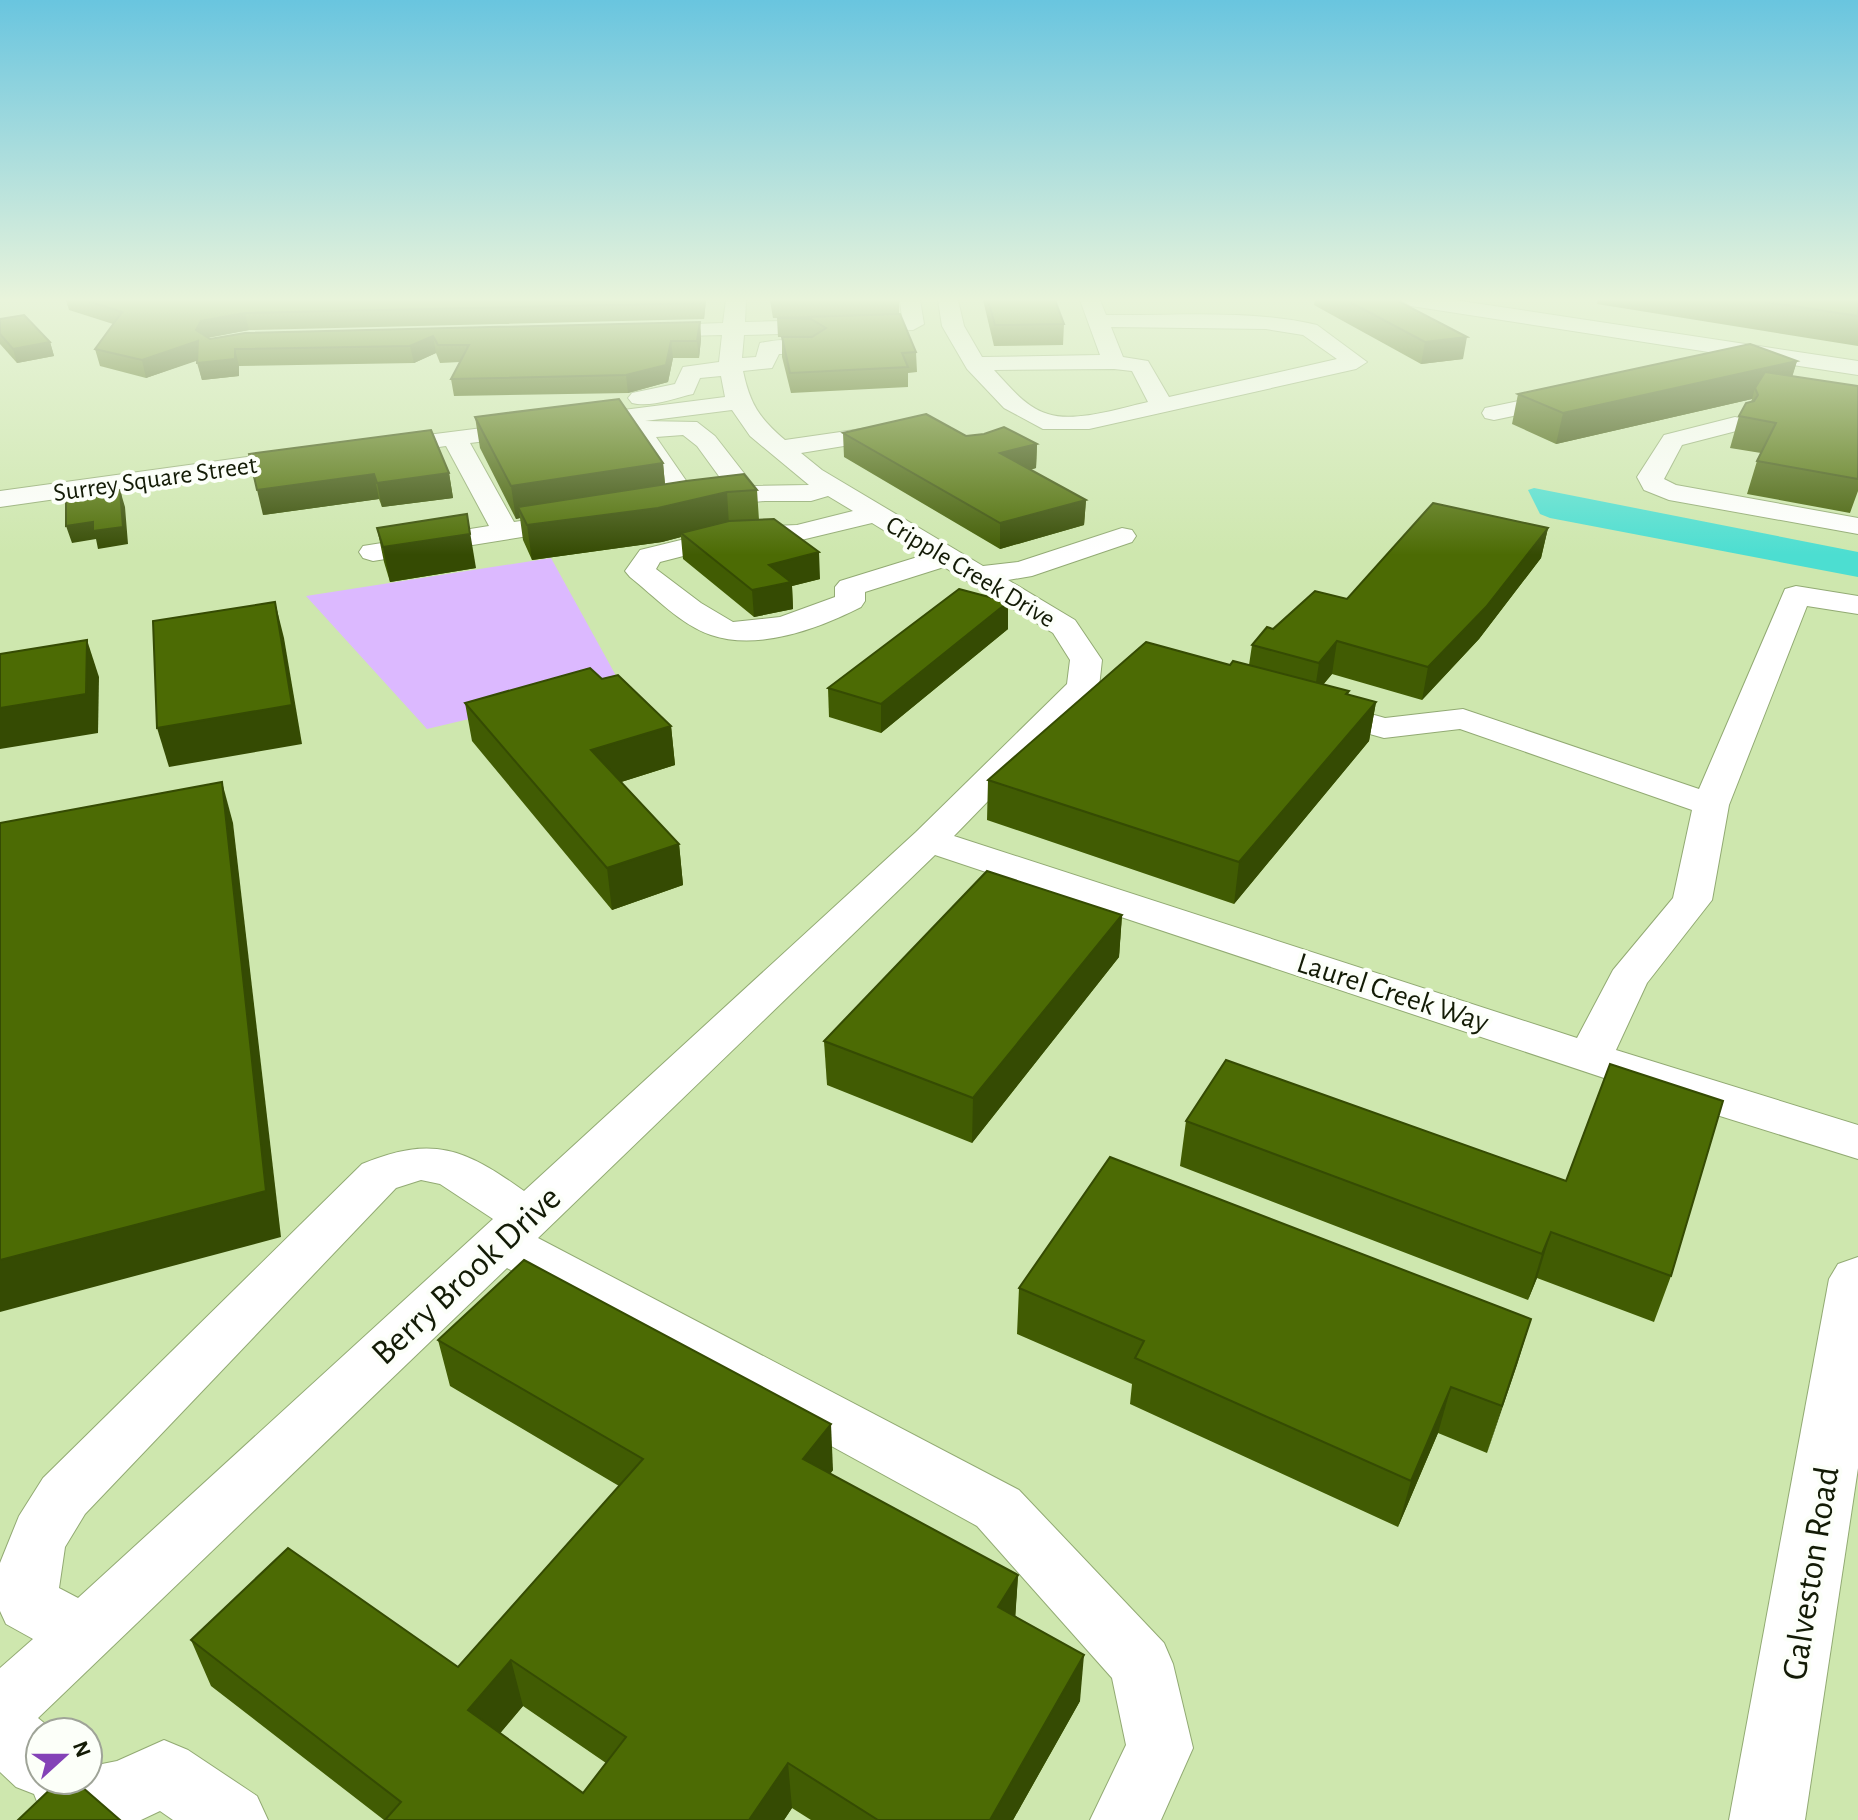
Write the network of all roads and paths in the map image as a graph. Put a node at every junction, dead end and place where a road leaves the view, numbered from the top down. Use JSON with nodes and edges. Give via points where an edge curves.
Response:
{"nodes":[{"id":1,"x":686,"y":385,"type":"edge"},
{"id":2,"x":734,"y":385,"type":"edge"},
{"id":3,"x":995,"y":385,"type":"edge"},
{"id":4,"x":1093,"y":385,"type":"edge"},
{"id":5,"x":1151,"y":385,"type":"edge"},
{"id":6,"x":1253,"y":385,"type":"edge"},
{"id":7,"x":1584,"y":395,"type":"edge"},
{"id":8,"x":738,"y":402,"type":"junction"},
{"id":9,"x":525,"y":405,"type":"dead end"},
{"id":10,"x":1162,"y":405,"type":"junction"},
{"id":11,"x":868,"y":412,"type":"dead end"},
{"id":12,"x":1494,"y":413,"type":"dead end"},
{"id":13,"x":1123,"y":414,"type":"junction"},
{"id":14,"x":625,"y":416,"type":"junction"},
{"id":15,"x":1735,"y":424,"type":"dead end"},
{"id":16,"x":913,"y":428,"type":"edge"},
{"id":17,"x":454,"y":437,"type":"junction"},
{"id":18,"x":768,"y":440,"type":"junction"},
{"id":19,"x":360,"y":450,"type":"edge"},
{"id":20,"x":329,"y":454,"type":"edge"},
{"id":21,"x":832,"y":487,"type":"junction"},
{"id":22,"x":746,"y":494,"type":"junction"},
{"id":23,"x":0,"y":499,"type":"edge"},
{"id":24,"x":688,"y":503,"type":"junction"},
{"id":25,"x":628,"y":513,"type":"edge"},
{"id":26,"x":876,"y":514,"type":"junction"},
{"id":27,"x":598,"y":517,"type":"edge"},
{"id":28,"x":1858,"y":526,"type":"edge"},
{"id":29,"x":506,"y":532,"type":"junction"},
{"id":30,"x":1122,"y":536,"type":"dead end"},
{"id":31,"x":948,"y":544,"type":"junction"},
{"id":32,"x":373,"y":552,"type":"dead end"},
{"id":33,"x":979,"y":575,"type":"junction"},
{"id":34,"x":1858,"y":605,"type":"edge"},
{"id":35,"x":1297,"y":704,"type":"edge"},
{"id":36,"x":1711,"y":805,"type":"junction"},
{"id":37,"x":929,"y":840,"type":"junction"},
{"id":38,"x":1590,"y":1057,"type":"junction"},
{"id":39,"x":1858,"y":1142,"type":"edge"},
{"id":40,"x":513,"y":1229,"type":"junction"},
{"id":41,"x":1858,"y":1279,"type":"edge"},
{"id":42,"x":84,"y":1634,"type":"junction"},
{"id":43,"x":0,"y":1707,"type":"edge"},
{"id":44,"x":0,"y":1728,"type":"edge"},
{"id":45,"x":24,"y":1749,"type":"edge"},
{"id":46,"x":82,"y":1796,"type":"edge"},
{"id":47,"x":233,"y":1820,"type":"edge"},
{"id":48,"x":1125,"y":1820,"type":"edge"},
{"id":49,"x":1767,"y":1820,"type":"edge"}],
"edges":[{"from":1,"to":14,"type":"street"},
{"from":2,"to":8,"type":"street","name":"Cripple Creek Drive"},
{"from":3,"to":13,"type":"street","via":[[1043,422],[1089,422]]},
{"from":4,"to":13,"type":"street"},
{"from":5,"to":10,"type":"street"},
{"from":6,"to":10,"type":"street"},
{"from":7,"to":12,"type":"street"},
{"from":8,"to":14,"type":"street"},
{"from":8,"to":18,"type":"street","name":"Cripple Creek Drive"},
{"from":9,"to":14,"type":"street"},
{"from":10,"to":13,"type":"street"},
{"from":11,"to":18,"type":"street"},
{"from":14,"to":17,"type":"street","via":[[497,420]]},
{"from":14,"to":22,"type":"street","via":[[688,427],[706,441]]},
{"from":14,"to":24,"type":"street"},
{"from":15,"to":28,"type":"street","via":[[1673,440],[1650,477],[1653,484],[1669,492]]},
{"from":16,"to":18,"type":"street"},
{"from":17,"to":19,"type":"street"},
{"from":17,"to":29,"type":"street"},
{"from":18,"to":21,"type":"street","name":"Cripple Creek Drive"},
{"from":20,"to":23,"type":"street","name":"Surrey Square Street"},
{"from":21,"to":22,"type":"street","via":[[811,493]]},
{"from":21,"to":26,"type":"street","name":"Cripple Creek Drive"},
{"from":22,"to":24,"type":"street"},
{"from":24,"to":25,"type":"street"},
{"from":26,"to":31,"type":"street","name":"Cripple Creek Drive","via":[[917,538]]},
{"from":26,"to":31,"type":"street","via":[[797,533],[730,536],[650,556],[640,571],[722,630],[764,631],[833,611],[850,601],[850,587]]},
{"from":27,"to":29,"type":"street"},
{"from":29,"to":32,"type":"street"},
{"from":30,"to":33,"type":"street","via":[[1022,570]]},
{"from":31,"to":33,"type":"street","name":"Cripple Creek Drive"},
{"from":33,"to":37,"type":"street","name":"Cripple Creek Drive","via":[[1064,627],[1086,660],[1083,687]]},
{"from":34,"to":36,"type":"street","via":[[1796,595]]},
{"from":35,"to":36,"type":"street","via":[[1384,728],[1463,719]]},
{"from":36,"to":38,"type":"street","via":[[1692,900],[1628,979]]},
{"from":37,"to":38,"type":"street","name":"Laurel Creek Way"},
{"from":37,"to":40,"type":"street","name":"Berry Brook Drive"},
{"from":38,"to":39,"type":"street","name":"Laurel Creek Way"},
{"from":40,"to":42,"type":"street","name":"Berry Brook Drive"},
{"from":40,"to":42,"type":"street","via":[[469,1177],[439,1164],[400,1165],[379,1176],[64,1496],[37,1535],[26,1576],[28,1604]]},
{"from":40,"to":48,"type":"street","via":[[998,1508],[1141,1664],[1160,1748]]},
{"from":41,"to":49,"type":"main road","name":"Galveston Road"},
{"from":42,"to":43,"type":"street","name":"Berry Brook Drive"},
{"from":44,"to":45,"type":"street"},
{"from":46,"to":47,"type":"street","via":[[88,1801],[121,1794],[164,1774]]}]}
